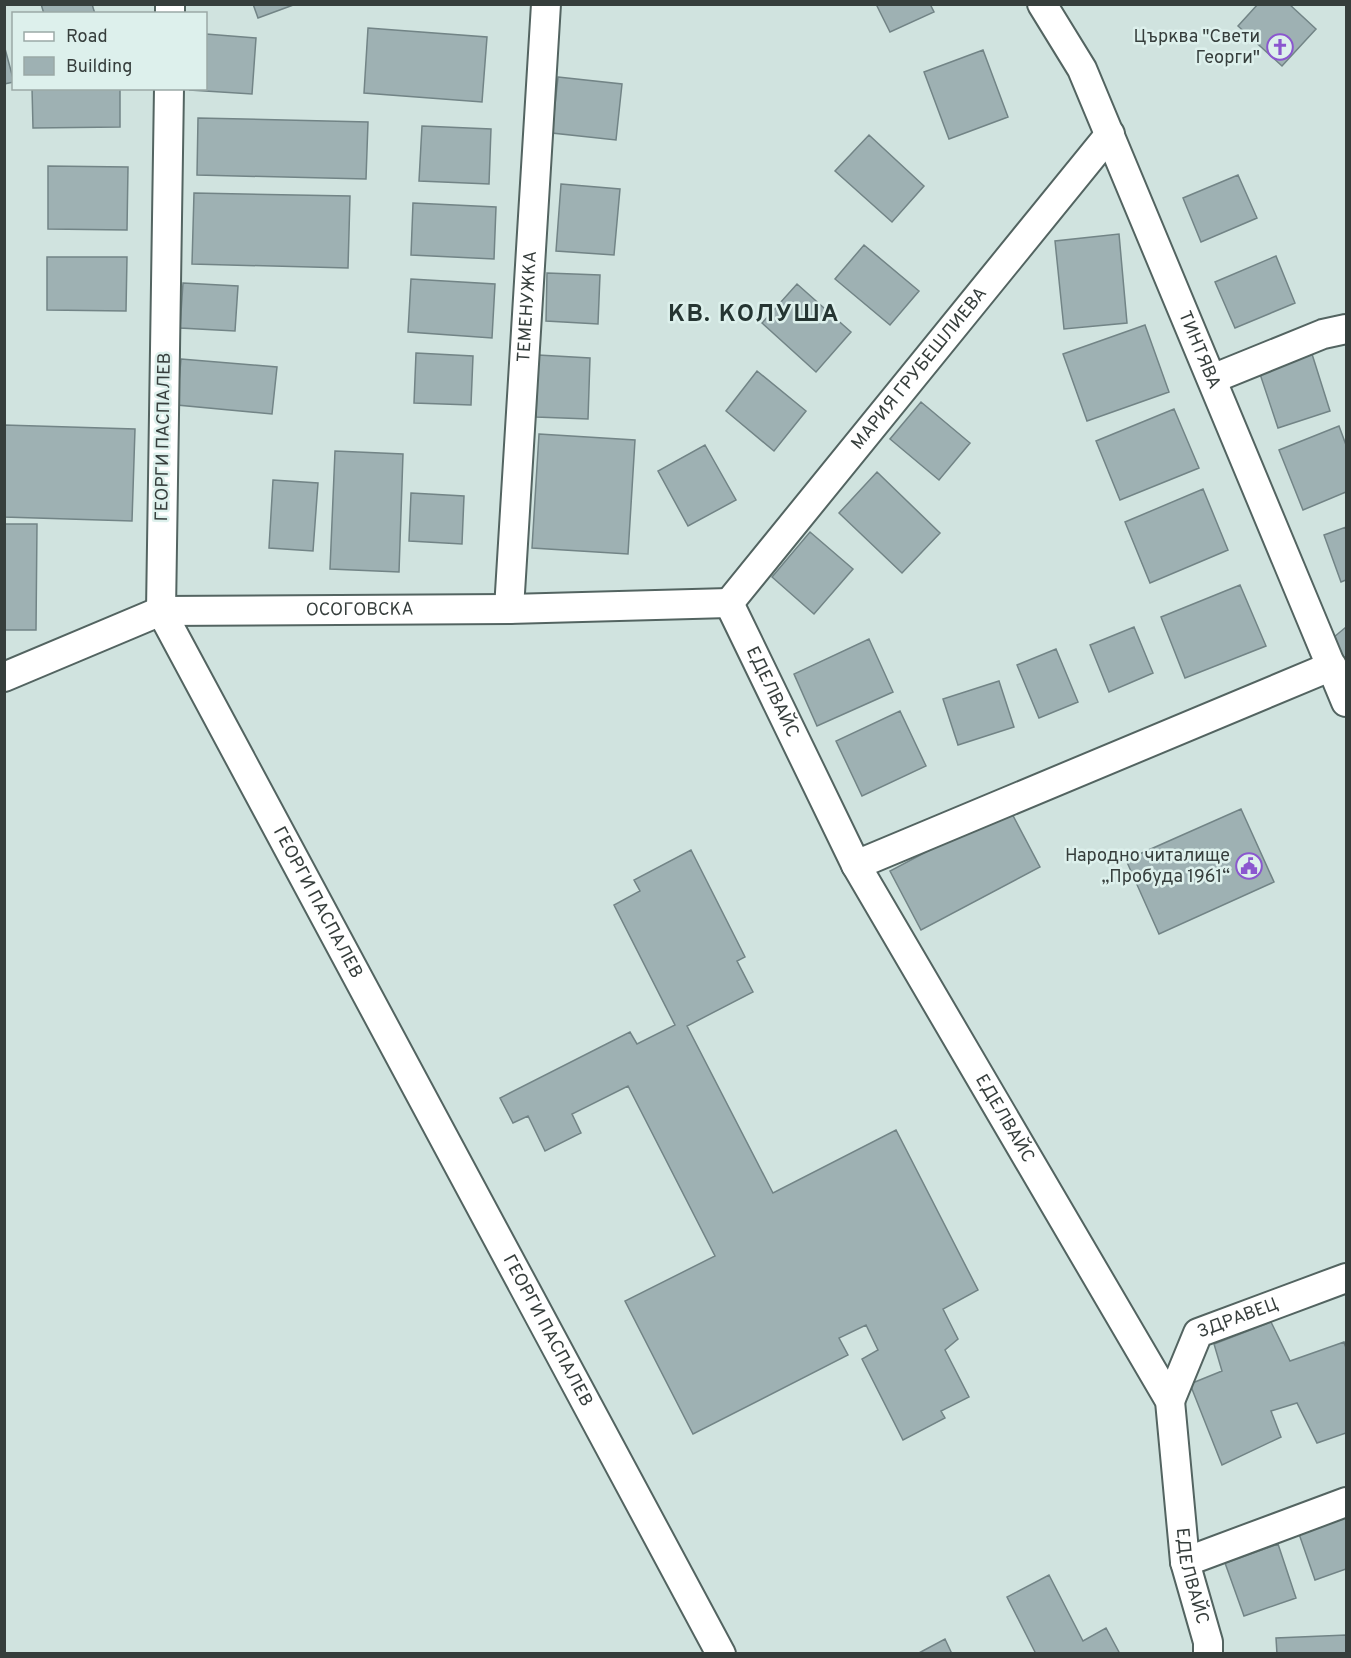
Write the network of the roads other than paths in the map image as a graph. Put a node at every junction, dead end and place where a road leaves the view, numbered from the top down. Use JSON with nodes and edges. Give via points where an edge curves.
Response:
{"nodes":[{"id":1,"x":546,"y":4,"type":"edge"},
{"id":2,"x":1042,"y":4,"type":"edge"},
{"id":3,"x":169,"y":90,"type":"edge"},
{"id":4,"x":1110,"y":134,"type":"junction"},
{"id":5,"x":1347,"y":329,"type":"edge"},
{"id":6,"x":1212,"y":379,"type":"junction"},
{"id":7,"x":729,"y":603,"type":"junction"},
{"id":8,"x":508,"y":609,"type":"junction"},
{"id":9,"x":161,"y":610,"type":"junction"},
{"id":10,"x":1332,"y":666,"type":"junction"},
{"id":11,"x":4,"y":677,"type":"edge"},
{"id":12,"x":1347,"y":702,"type":"edge"},
{"id":13,"x":856,"y":865,"type":"junction"},
{"id":14,"x":1347,"y":1278,"type":"edge"},
{"id":15,"x":1170,"y":1401,"type":"junction"},
{"id":16,"x":1347,"y":1502,"type":"edge"},
{"id":17,"x":1185,"y":1562,"type":"junction"},
{"id":18,"x":721,"y":1653,"type":"edge"},
{"id":19,"x":1208,"y":1653,"type":"edge"}],
"edges":[{"from":1,"to":8,"type":"street","name":"ТЕМЕНУЖКА"},
{"from":2,"to":4,"type":"street","name":"ТИНТЯВА","via":[[1082,69]]},
{"from":3,"to":9,"type":"street","name":"ГЕОРГИ ПАСПАЛЕВ"},
{"from":4,"to":6,"type":"street","name":"ТИНТЯВА"},
{"from":4,"to":7,"type":"street","name":"МАРИЯ ГРУБЕШЛИЕВА"},
{"from":5,"to":6,"type":"street","via":[[1323,334]]},
{"from":6,"to":10,"type":"street","name":"ТИНТЯВА"},
{"from":7,"to":8,"type":"street","name":"ОСОГОВСКА"},
{"from":7,"to":13,"type":"street","name":"ЕДЕЛВАЙС"},
{"from":8,"to":9,"type":"street","name":"ОСОГОВСКА"},
{"from":9,"to":11,"type":"street","name":"ОСОГОВСКА"},
{"from":9,"to":18,"type":"street","name":"ГЕОРГИ ПАСПАЛЕВ"},
{"from":10,"to":12,"type":"street","name":"ТИНТЯВА"},
{"from":10,"to":13,"type":"street"},
{"from":13,"to":15,"type":"street","name":"ЕДЕЛВАЙС"},
{"from":14,"to":15,"type":"street","name":"ЗДРАВЕЦ","via":[[1198,1333]]},
{"from":15,"to":17,"type":"street","name":"ЕДЕЛВАЙС"},
{"from":16,"to":17,"type":"street"},
{"from":17,"to":19,"type":"street","name":"ЕДЕЛВАЙС"}]}
